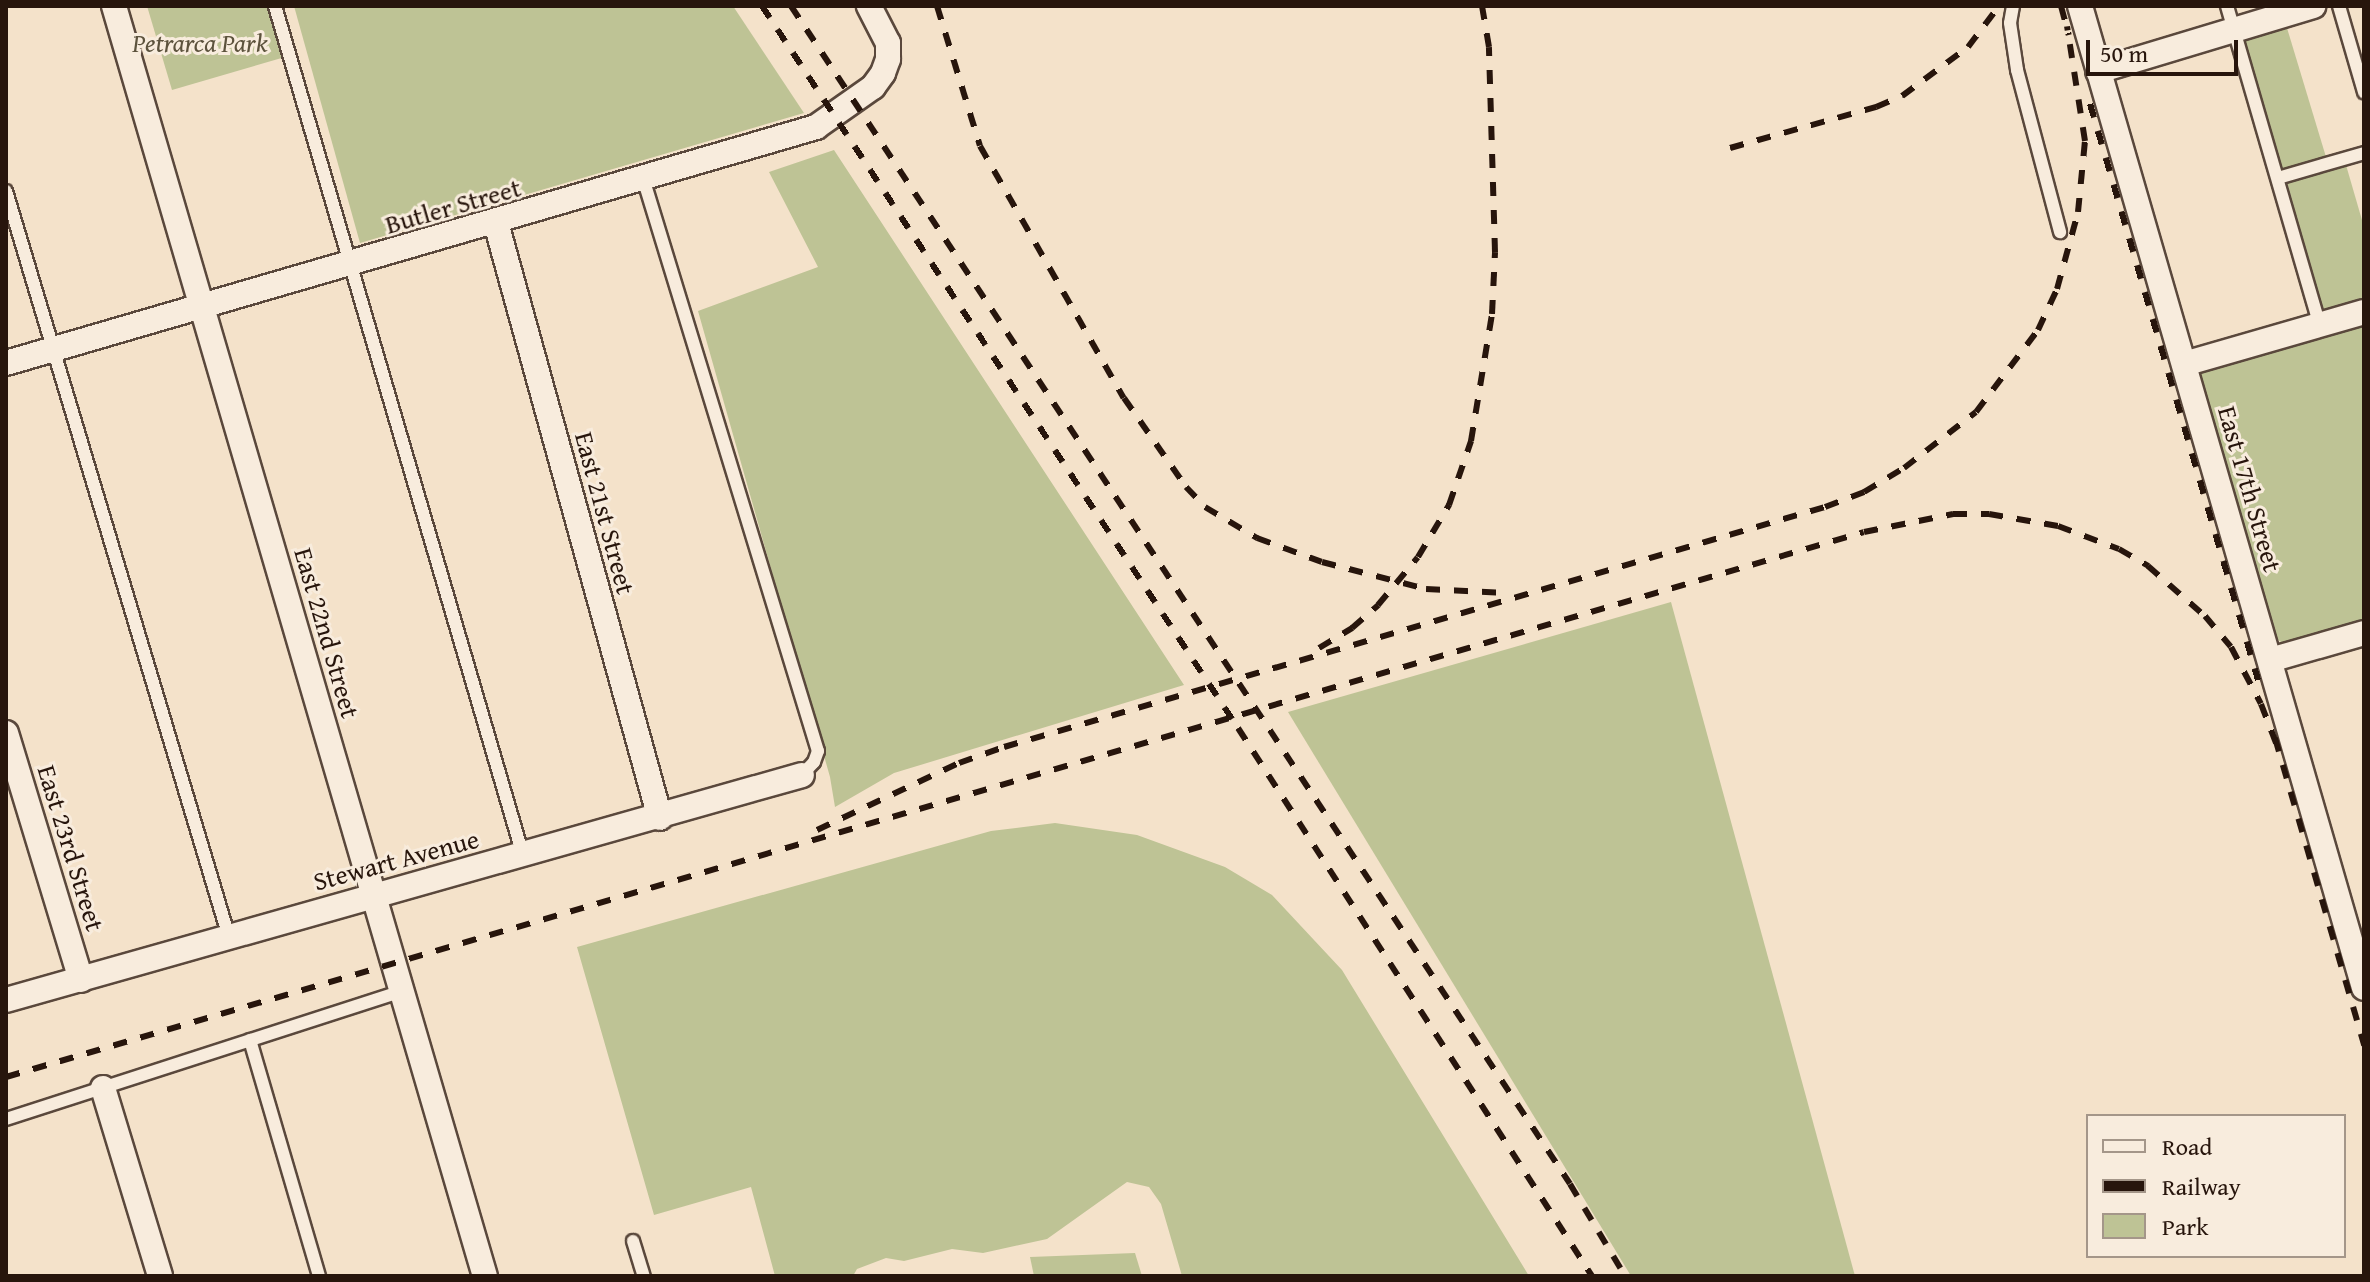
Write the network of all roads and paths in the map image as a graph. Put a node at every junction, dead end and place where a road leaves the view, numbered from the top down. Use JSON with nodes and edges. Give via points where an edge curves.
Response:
{"nodes":[{"id":1,"x":114,"y":6,"type":"edge"},
{"id":2,"x":275,"y":6,"type":"edge"},
{"id":3,"x":869,"y":6,"type":"edge"},
{"id":4,"x":2013,"y":6,"type":"edge"},
{"id":5,"x":2080,"y":6,"type":"edge"},
{"id":6,"x":2313,"y":6,"type":"edge"},
{"id":7,"x":2339,"y":6,"type":"edge"},
{"id":8,"x":2230,"y":18,"type":"edge"},
{"id":9,"x":2098,"y":71,"type":"junction"},
{"id":10,"x":2364,"y":92,"type":"edge"},
{"id":11,"x":2364,"y":153,"type":"edge"},
{"id":12,"x":643,"y":178,"type":"junction"},
{"id":13,"x":2278,"y":178,"type":"junction"},
{"id":14,"x":6,"y":191,"type":"edge"},
{"id":15,"x":496,"y":223,"type":"junction"},
{"id":16,"x":2060,"y":232,"type":"dead end"},
{"id":17,"x":350,"y":265,"type":"junction"},
{"id":18,"x":202,"y":307,"type":"junction"},
{"id":19,"x":2364,"y":312,"type":"edge"},
{"id":20,"x":2320,"y":326,"type":"junction"},
{"id":21,"x":52,"y":350,"type":"junction"},
{"id":22,"x":6,"y":363,"type":"edge"},
{"id":23,"x":2184,"y":364,"type":"junction"},
{"id":24,"x":2364,"y":633,"type":"edge"},
{"id":25,"x":2270,"y":660,"type":"junction"},
{"id":26,"x":6,"y":733,"type":"edge"},
{"id":27,"x":802,"y":775,"type":"joint"},
{"id":28,"x":660,"y":818,"type":"junction"},
{"id":29,"x":523,"y":855,"type":"junction"},
{"id":30,"x":374,"y":895,"type":"junction"},
{"id":31,"x":229,"y":937,"type":"junction"},
{"id":32,"x":2359,"y":952,"type":"edge"},
{"id":33,"x":81,"y":980,"type":"junction"},
{"id":34,"x":2364,"y":988,"type":"edge"},
{"id":35,"x":403,"y":991,"type":"junction"},
{"id":36,"x":6,"y":1000,"type":"edge"},
{"id":37,"x":250,"y":1040,"type":"junction"},
{"id":38,"x":103,"y":1088,"type":"junction"},
{"id":39,"x":6,"y":1119,"type":"edge"},
{"id":40,"x":633,"y":1241,"type":"dead end"},
{"id":41,"x":160,"y":1276,"type":"edge"},
{"id":42,"x":319,"y":1276,"type":"edge"},
{"id":43,"x":485,"y":1276,"type":"edge"},
{"id":44,"x":644,"y":1276,"type":"edge"}],
"edges":[{"from":1,"to":18,"type":"street","name":"East 22nd Street"},
{"from":2,"to":17,"type":"lane"},
{"from":3,"to":12,"type":"street","name":"Butler Street","via":[[888,43],[888,59],[873,87],[828,121]]},
{"from":4,"to":16,"type":"lane","via":[[2010,23],[2017,70]]},
{"from":5,"to":9,"type":"street","name":"East 17th Street"},
{"from":6,"to":8,"type":"street"},
{"from":7,"to":10,"type":"lane"},
{"from":8,"to":9,"type":"street"},
{"from":8,"to":13,"type":"lane"},
{"from":9,"to":23,"type":"street","name":"East 17th Street"},
{"from":11,"to":13,"type":"lane"},
{"from":12,"to":15,"type":"street","name":"Butler Street"},
{"from":12,"to":27,"type":"lane","via":[[818,751]]},
{"from":13,"to":20,"type":"lane"},
{"from":14,"to":21,"type":"lane"},
{"from":15,"to":17,"type":"street","name":"Butler Street"},
{"from":15,"to":28,"type":"street","name":"East 21st Street"},
{"from":17,"to":18,"type":"street","name":"Butler Street"},
{"from":17,"to":29,"type":"lane"},
{"from":18,"to":21,"type":"street","name":"Butler Street"},
{"from":18,"to":30,"type":"street","name":"East 22nd Street"},
{"from":19,"to":20,"type":"street"},
{"from":20,"to":23,"type":"street"},
{"from":21,"to":22,"type":"street","name":"Butler Street"},
{"from":21,"to":31,"type":"lane"},
{"from":23,"to":25,"type":"street","name":"East 17th Street"},
{"from":24,"to":25,"type":"street"},
{"from":25,"to":32,"type":"street","name":"East 17th Street"},
{"from":26,"to":33,"type":"street","name":"East 23rd Street"},
{"from":27,"to":28,"type":"street","name":"Stewart Avenue"},
{"from":28,"to":29,"type":"street","name":"Stewart Avenue"},
{"from":29,"to":30,"type":"street","name":"Stewart Avenue"},
{"from":30,"to":31,"type":"street","name":"Stewart Avenue"},
{"from":30,"to":35,"type":"street","name":"East 22nd Street"},
{"from":31,"to":33,"type":"street","name":"Stewart Avenue"},
{"from":32,"to":34,"type":"street","name":"East 17th Street"},
{"from":33,"to":36,"type":"street","name":"Stewart Avenue"},
{"from":35,"to":37,"type":"lane"},
{"from":35,"to":43,"type":"street","name":"East 22nd Street"},
{"from":37,"to":38,"type":"lane"},
{"from":37,"to":42,"type":"lane"},
{"from":38,"to":39,"type":"lane"},
{"from":38,"to":41,"type":"street"},
{"from":40,"to":44,"type":"lane"}]}
